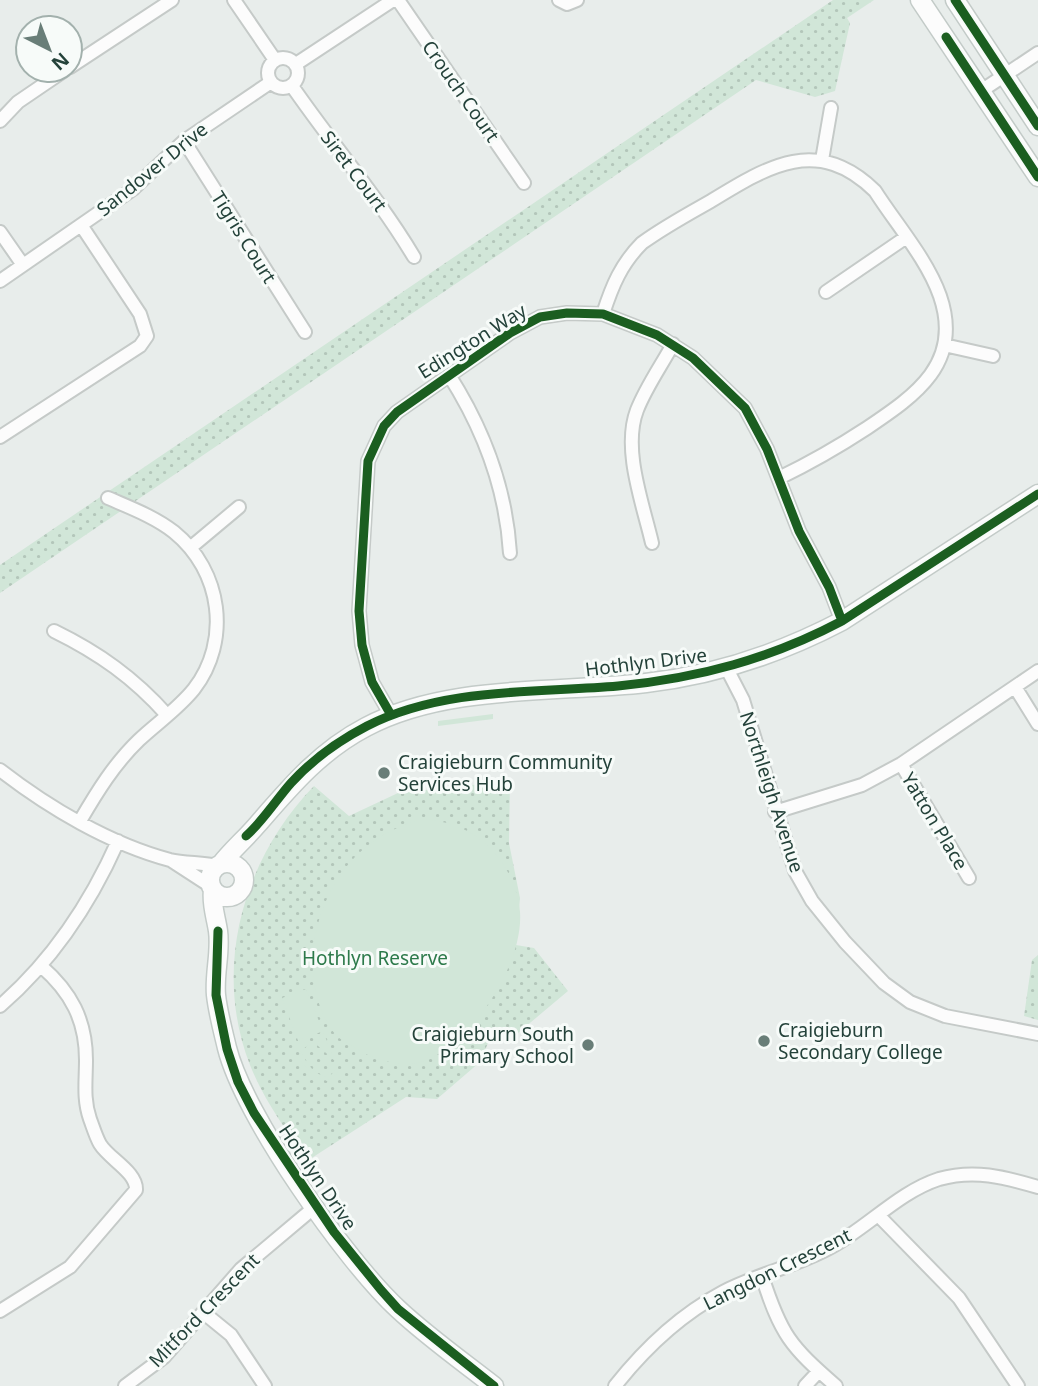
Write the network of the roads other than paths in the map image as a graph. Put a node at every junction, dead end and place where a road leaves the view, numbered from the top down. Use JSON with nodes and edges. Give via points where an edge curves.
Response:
{"nodes":[{"id":1,"x":172,"y":0,"type":"edge"},
{"id":2,"x":234,"y":0,"type":"edge"},
{"id":3,"x":393,"y":0,"type":"edge"},
{"id":4,"x":398,"y":0,"type":"edge"},
{"id":5,"x":559,"y":0,"type":"edge"},
{"id":6,"x":577,"y":0,"type":"edge"},
{"id":7,"x":920,"y":0,"type":"edge"},
{"id":8,"x":955,"y":0,"type":"edge"},
{"id":9,"x":1038,"y":53,"type":"edge"},
{"id":10,"x":84,"y":57,"type":"edge"},
{"id":11,"x":275,"y":60,"type":"junction"},
{"id":12,"x":296,"y":64,"type":"junction"},
{"id":13,"x":1004,"y":75,"type":"junction"},
{"id":14,"x":271,"y":82,"type":"junction"},
{"id":15,"x":44,"y":84,"type":"edge"},
{"id":16,"x":292,"y":86,"type":"junction"},
{"id":17,"x":981,"y":90,"type":"junction"},
{"id":18,"x":831,"y":108,"type":"dead end"},
{"id":19,"x":0,"y":121,"type":"edge"},
{"id":20,"x":1038,"y":126,"type":"edge"},
{"id":21,"x":184,"y":141,"type":"junction"},
{"id":22,"x":822,"y":160,"type":"junction"},
{"id":23,"x":1038,"y":177,"type":"edge"},
{"id":24,"x":524,"y":183,"type":"dead end"},
{"id":25,"x":81,"y":225,"type":"junction"},
{"id":26,"x":0,"y":232,"type":"edge"},
{"id":27,"x":905,"y":238,"type":"junction"},
{"id":28,"x":414,"y":257,"type":"dead end"},
{"id":29,"x":23,"y":265,"type":"junction"},
{"id":30,"x":0,"y":281,"type":"edge"},
{"id":31,"x":826,"y":292,"type":"dead end"},
{"id":32,"x":603,"y":314,"type":"junction"},
{"id":33,"x":305,"y":332,"type":"dead end"},
{"id":34,"x":673,"y":344,"type":"junction"},
{"id":35,"x":944,"y":345,"type":"junction"},
{"id":36,"x":993,"y":356,"type":"dead end"},
{"id":37,"x":449,"y":374,"type":"junction"},
{"id":38,"x":0,"y":437,"type":"edge"},
{"id":39,"x":779,"y":478,"type":"junction"},
{"id":40,"x":1038,"y":494,"type":"edge"},
{"id":41,"x":108,"y":498,"type":"dead end"},
{"id":42,"x":239,"y":507,"type":"dead end"},
{"id":43,"x":652,"y":543,"type":"dead end"},
{"id":44,"x":190,"y":548,"type":"junction"},
{"id":45,"x":510,"y":553,"type":"dead end"},
{"id":46,"x":847,"y":618,"type":"junction"},
{"id":47,"x":54,"y":631,"type":"dead end"},
{"id":48,"x":734,"y":667,"type":"junction"},
{"id":49,"x":1038,"y":671,"type":"edge"},
{"id":50,"x":1014,"y":687,"type":"junction"},
{"id":51,"x":167,"y":715,"type":"junction"},
{"id":52,"x":385,"y":718,"type":"junction"},
{"id":53,"x":1038,"y":724,"type":"edge"},
{"id":54,"x":901,"y":764,"type":"junction"},
{"id":55,"x":0,"y":770,"type":"edge"},
{"id":56,"x":775,"y":813,"type":"junction"},
{"id":57,"x":80,"y":821,"type":"junction"},
{"id":58,"x":256,"y":827,"type":"junction"},
{"id":59,"x":118,"y":841,"type":"junction"},
{"id":60,"x":172,"y":860,"type":"junction"},
{"id":61,"x":219,"y":865,"type":"junction"},
{"id":62,"x":240,"y":869,"type":"junction"},
{"id":63,"x":969,"y":878,"type":"dead end"},
{"id":64,"x":212,"y":888,"type":"junction"},
{"id":65,"x":233,"y":895,"type":"junction"},
{"id":66,"x":218,"y":931,"type":"junction"},
{"id":67,"x":41,"y":966,"type":"junction"},
{"id":68,"x":0,"y":1006,"type":"edge"},
{"id":69,"x":1038,"y":1034,"type":"edge"},
{"id":70,"x":1038,"y":1187,"type":"edge"},
{"id":71,"x":316,"y":1206,"type":"junction"},
{"id":72,"x":878,"y":1216,"type":"junction"},
{"id":73,"x":762,"y":1276,"type":"junction"},
{"id":74,"x":0,"y":1311,"type":"edge"},
{"id":75,"x":204,"y":1313,"type":"junction"},
{"id":76,"x":819,"y":1371,"type":"junction"},
{"id":77,"x":125,"y":1386,"type":"edge"},
{"id":78,"x":265,"y":1386,"type":"edge"},
{"id":79,"x":494,"y":1386,"type":"edge"},
{"id":80,"x":615,"y":1386,"type":"edge"},
{"id":81,"x":805,"y":1386,"type":"edge"},
{"id":82,"x":836,"y":1386,"type":"edge"},
{"id":83,"x":1018,"y":1386,"type":"edge"}],
"edges":[{"from":1,"to":10,"type":"street"},
{"from":2,"to":11,"type":"street"},
{"from":3,"to":12,"type":"street"},
{"from":4,"to":24,"type":"street","name":"Crouch Court"},
{"from":5,"to":6,"type":"street","via":[[567,4]]},
{"from":7,"to":17,"type":"street"},
{"from":8,"to":13,"type":"street"},
{"from":9,"to":13,"type":"street"},
{"from":11,"to":12,"type":"street","via":[[285,58]]},
{"from":11,"to":14,"type":"street","via":[[268,72]]},
{"from":12,"to":16,"type":"street","via":[[299,74]]},
{"from":13,"to":17,"type":"street"},
{"from":13,"to":20,"type":"street"},
{"from":14,"to":16,"type":"street","via":[[282,89]]},
{"from":14,"to":21,"type":"street","name":"Sandover Drive"},
{"from":15,"to":19,"type":"street"},
{"from":16,"to":28,"type":"street","name":"Siret Court"},
{"from":17,"to":23,"type":"street"},
{"from":18,"to":22,"type":"street"},
{"from":21,"to":25,"type":"street","name":"Sandover Drive","via":[[151,174]]},
{"from":21,"to":33,"type":"street","name":"Tigris Court"},
{"from":22,"to":27,"type":"street","via":[[842,167],[875,191]]},
{"from":22,"to":32,"type":"street","via":[[765,169],[656,233],[622,267]]},
{"from":25,"to":29,"type":"street","name":"Sandover Drive"},
{"from":25,"to":38,"type":"street","via":[[140,314],[147,336],[140,346]]},
{"from":26,"to":29,"type":"street"},
{"from":27,"to":31,"type":"street"},
{"from":27,"to":35,"type":"street","via":[[941,298],[946,321]]},
{"from":29,"to":30,"type":"street","name":"Sandover Drive"},
{"from":32,"to":34,"type":"street","name":"Edington Way"},
{"from":32,"to":37,"type":"street","name":"Edington Way","via":[[540,317]]},
{"from":34,"to":39,"type":"street","name":"Edington Way","via":[[714,375],[745,408]]},
{"from":34,"to":43,"type":"street","via":[[636,411],[632,430]]},
{"from":35,"to":36,"type":"street"},
{"from":35,"to":39,"type":"street","via":[[932,376],[909,400],[816,461]]},
{"from":37,"to":45,"type":"street","via":[[476,419],[493,462],[505,507]]},
{"from":37,"to":52,"type":"street","name":"Edington Way","via":[[397,412],[384,426],[368,461],[359,611],[362,645]]},
{"from":39,"to":46,"type":"street","name":"Edington Way","via":[[799,531]]},
{"from":40,"to":46,"type":"street","name":"Hothlyn Drive"},
{"from":41,"to":44,"type":"street","via":[[159,522]]},
{"from":42,"to":44,"type":"street"},
{"from":44,"to":51,"type":"street","via":[[214,595],[216,640],[200,680]]},
{"from":46,"to":48,"type":"street","name":"Hothlyn Drive","via":[[788,648]]},
{"from":47,"to":51,"type":"street","via":[[100,654]]},
{"from":48,"to":52,"type":"street","name":"Hothlyn Drive","via":[[646,683],[442,701]]},
{"from":48,"to":56,"type":"street","name":"Northleigh Avenue"},
{"from":49,"to":50,"type":"street"},
{"from":50,"to":53,"type":"street"},
{"from":50,"to":54,"type":"street"},
{"from":51,"to":57,"type":"street","via":[[118,762]]},
{"from":52,"to":58,"type":"street","name":"Hothlyn Drive","via":[[309,766]]},
{"from":54,"to":56,"type":"street","via":[[862,785]]},
{"from":54,"to":63,"type":"street","name":"Yatton Place"},
{"from":55,"to":57,"type":"street"},
{"from":56,"to":69,"type":"street","name":"Northleigh Avenue","via":[[795,871],[812,901],[884,983],[910,1002],[945,1016]]},
{"from":57,"to":59,"type":"street"},
{"from":58,"to":61,"type":"street","name":"Hothlyn Drive"},
{"from":58,"to":62,"type":"street","name":"Hothlyn Drive"},
{"from":59,"to":60,"type":"street"},
{"from":59,"to":67,"type":"street","via":[[86,904]]},
{"from":60,"to":61,"type":"street"},
{"from":60,"to":64,"type":"street"},
{"from":61,"to":62,"type":"street","via":[[231,863]]},
{"from":61,"to":64,"type":"street","via":[[211,874]]},
{"from":62,"to":65,"type":"street","via":[[244,881]]},
{"from":64,"to":65,"type":"street","via":[[225,897]]},
{"from":64,"to":66,"type":"street","name":"Hothlyn Drive"},
{"from":65,"to":66,"type":"street","name":"Hothlyn Drive"},
{"from":66,"to":71,"type":"street","name":"Hothlyn Drive","via":[[216,995],[238,1082]]},
{"from":67,"to":68,"type":"street"},
{"from":67,"to":74,"type":"street","via":[[78,1009],[84,1032],[83,1090],[89,1117],[101,1145],[130,1175],[136,1190],[70,1267]]},
{"from":70,"to":72,"type":"street","name":"Langdon Crescent","via":[[998,1175],[967,1173],[911,1191]]},
{"from":71,"to":75,"type":"street","name":"Mitford Crescent","via":[[241,1269]]},
{"from":71,"to":79,"type":"street","name":"Hothlyn Drive","via":[[398,1309]]},
{"from":72,"to":73,"type":"street","name":"Langdon Crescent","via":[[829,1248]]},
{"from":72,"to":83,"type":"street","via":[[959,1298]]},
{"from":73,"to":76,"type":"street","via":[[787,1340]]},
{"from":73,"to":80,"type":"street","name":"Langdon Crescent","via":[[684,1315]]},
{"from":75,"to":77,"type":"street","name":"Mitford Crescent","via":[[164,1357]]},
{"from":75,"to":78,"type":"street","via":[[230,1335]]},
{"from":76,"to":81,"type":"street"},
{"from":76,"to":82,"type":"street"}]}
